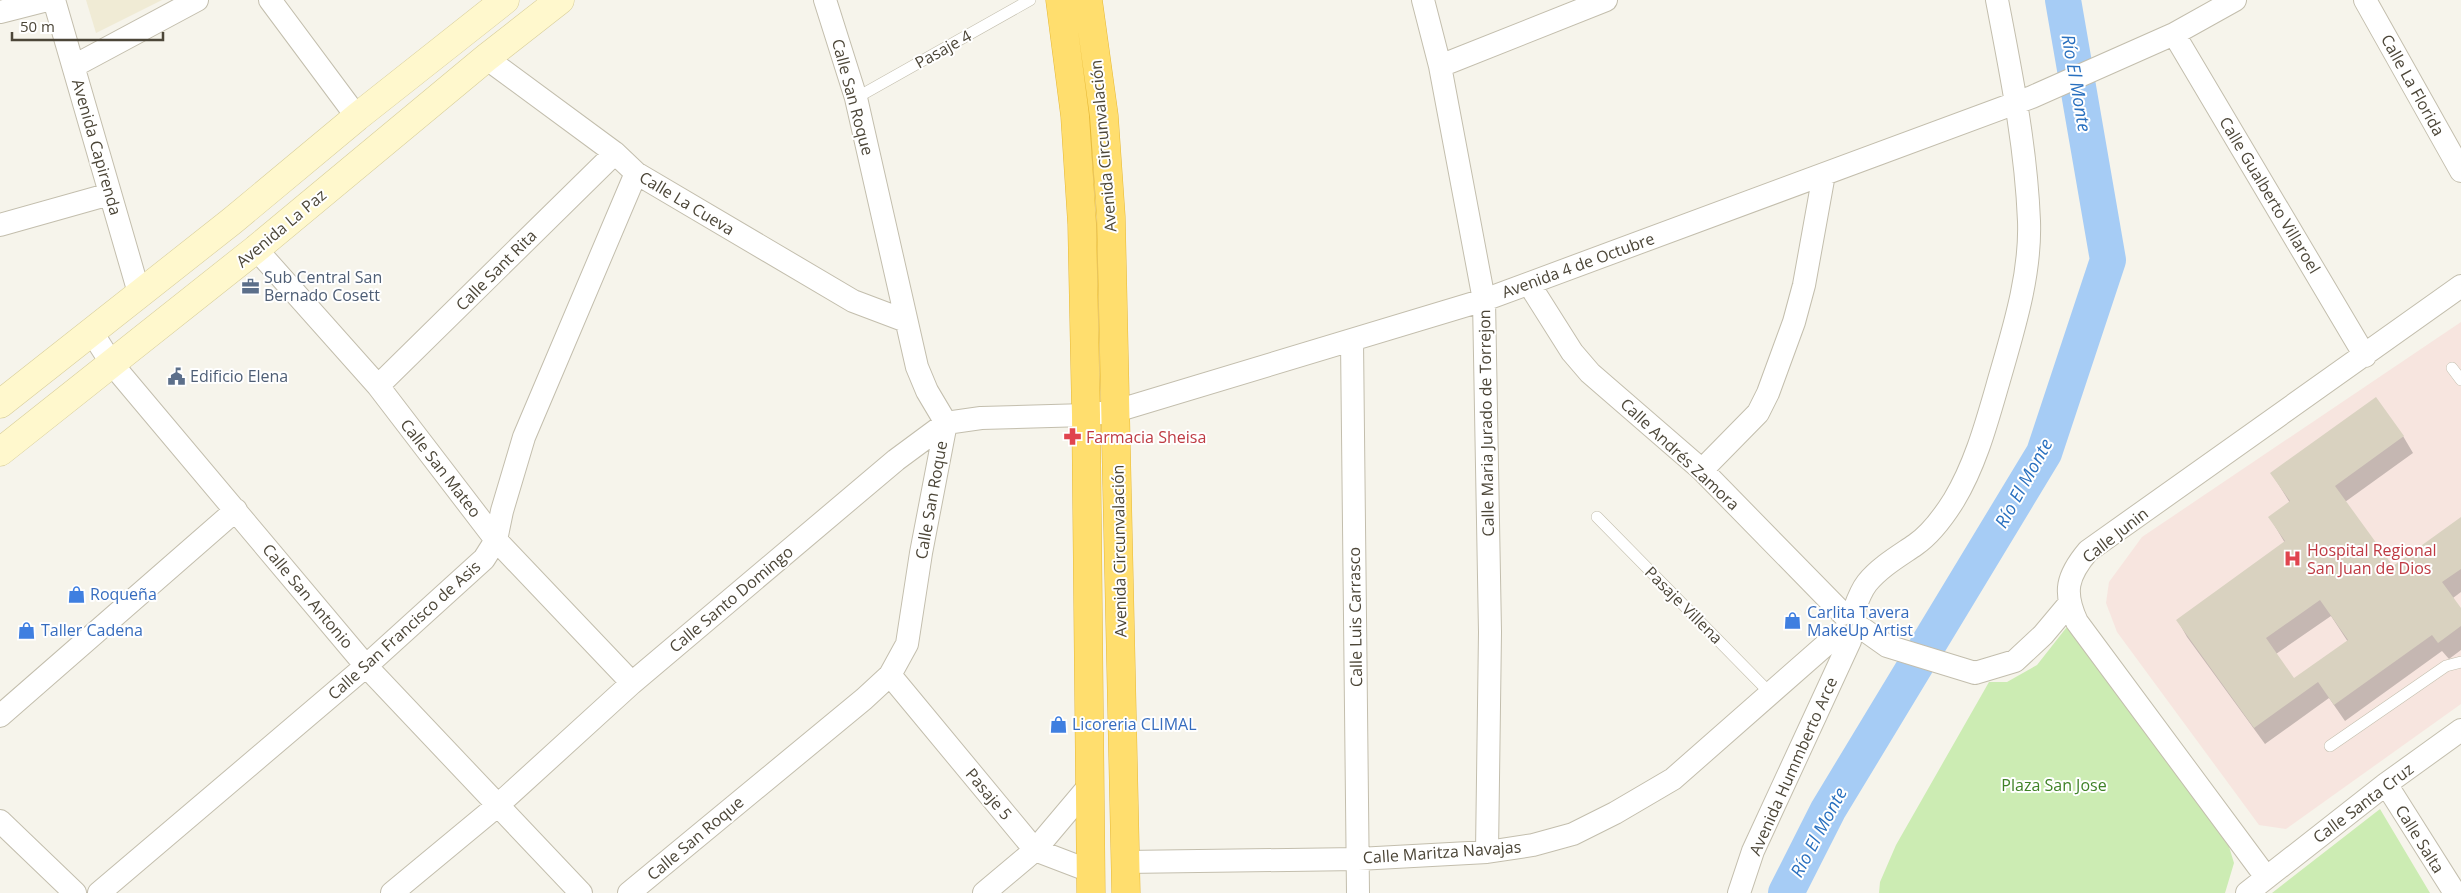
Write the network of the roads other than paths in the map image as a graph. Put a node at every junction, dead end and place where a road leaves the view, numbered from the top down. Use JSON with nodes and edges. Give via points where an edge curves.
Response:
{"nodes":[{"id":1,"x":47,"y":0,"type":"edge"},
{"id":2,"x":54,"y":0,"type":"edge"},
{"id":3,"x":197,"y":0,"type":"edge"},
{"id":4,"x":270,"y":0,"type":"edge"},
{"id":5,"x":505,"y":0,"type":"edge"},
{"id":6,"x":560,"y":0,"type":"edge"},
{"id":7,"x":825,"y":0,"type":"edge"},
{"id":8,"x":1030,"y":0,"type":"edge"},
{"id":9,"x":1060,"y":0,"type":"edge"},
{"id":10,"x":1088,"y":0,"type":"edge"},
{"id":11,"x":1422,"y":0,"type":"edge"},
{"id":12,"x":1606,"y":0,"type":"edge"},
{"id":13,"x":1997,"y":0,"type":"edge"},
{"id":14,"x":2364,"y":0,"type":"edge"},
{"id":15,"x":2229,"y":2,"type":"edge"},
{"id":16,"x":0,"y":12,"type":"edge"},
{"id":17,"x":2174,"y":34,"type":"junction"},
{"id":18,"x":486,"y":58,"type":"junction"},
{"id":19,"x":74,"y":66,"type":"junction"},
{"id":20,"x":1440,"y":66,"type":"junction"},
{"id":21,"x":856,"y":98,"type":"junction"},
{"id":22,"x":2025,"y":99,"type":"junction"},
{"id":23,"x":357,"y":117,"type":"junction"},
{"id":24,"x":615,"y":153,"type":"junction"},
{"id":25,"x":2461,"y":171,"type":"edge"},
{"id":26,"x":636,"y":173,"type":"junction"},
{"id":27,"x":1824,"y":174,"type":"junction"},
{"id":28,"x":110,"y":194,"type":"junction"},
{"id":29,"x":0,"y":224,"type":"edge"},
{"id":30,"x":256,"y":249,"type":"junction"},
{"id":31,"x":1529,"y":284,"type":"junction"},
{"id":32,"x":2461,"y":286,"type":"edge"},
{"id":33,"x":140,"y":293,"type":"junction"},
{"id":34,"x":1484,"y":300,"type":"junction"},
{"id":35,"x":906,"y":321,"type":"junction"},
{"id":36,"x":91,"y":331,"type":"junction"},
{"id":37,"x":1352,"y":341,"type":"junction"},
{"id":38,"x":2365,"y":356,"type":"junction"},
{"id":39,"x":112,"y":364,"type":"junction"},
{"id":40,"x":2452,"y":368,"type":"dead end"},
{"id":41,"x":2461,"y":380,"type":"edge"},
{"id":42,"x":378,"y":386,"type":"junction"},
{"id":43,"x":0,"y":404,"type":"edge"},
{"id":44,"x":1116,"y":411,"type":"junction"},
{"id":45,"x":1086,"y":415,"type":"junction"},
{"id":46,"x":946,"y":423,"type":"junction"},
{"id":47,"x":0,"y":452,"type":"edge"},
{"id":48,"x":1702,"y":470,"type":"junction"},
{"id":49,"x":236,"y":510,"type":"junction"},
{"id":50,"x":1597,"y":517,"type":"dead end"},
{"id":51,"x":496,"y":540,"type":"junction"},
{"id":52,"x":2068,"y":604,"type":"junction"},
{"id":53,"x":1850,"y":626,"type":"junction"},
{"id":54,"x":2461,"y":662,"type":"edge"},
{"id":55,"x":366,"y":666,"type":"junction"},
{"id":56,"x":890,"y":675,"type":"junction"},
{"id":57,"x":632,"y":683,"type":"junction"},
{"id":58,"x":1771,"y":694,"type":"junction"},
{"id":59,"x":0,"y":716,"type":"edge"},
{"id":60,"x":2461,"y":730,"type":"edge"},
{"id":61,"x":2330,"y":746,"type":"dead end"},
{"id":62,"x":2386,"y":784,"type":"junction"},
{"id":63,"x":1089,"y":786,"type":"junction"},
{"id":64,"x":497,"y":806,"type":"junction"},
{"id":65,"x":0,"y":821,"type":"edge"},
{"id":66,"x":1035,"y":850,"type":"junction"},
{"id":67,"x":1487,"y":852,"type":"junction"},
{"id":68,"x":1358,"y":859,"type":"junction"},
{"id":69,"x":1125,"y":862,"type":"junction"},
{"id":70,"x":2266,"y":877,"type":"junction"},
{"id":71,"x":1090,"y":882,"type":"edge"},
{"id":72,"x":75,"y":893,"type":"edge"},
{"id":73,"x":99,"y":893,"type":"edge"},
{"id":74,"x":392,"y":893,"type":"edge"},
{"id":75,"x":581,"y":893,"type":"edge"},
{"id":76,"x":629,"y":893,"type":"edge"},
{"id":77,"x":984,"y":893,"type":"edge"},
{"id":78,"x":1126,"y":893,"type":"edge"},
{"id":79,"x":1358,"y":893,"type":"edge"},
{"id":80,"x":1738,"y":893,"type":"edge"},
{"id":81,"x":2247,"y":893,"type":"edge"},
{"id":82,"x":2454,"y":893,"type":"edge"}],
"edges":[{"from":1,"to":16,"type":"street"},
{"from":2,"to":19,"type":"street","name":"Avenida Capirenda"},
{"from":3,"to":19,"type":"street"},
{"from":4,"to":23,"type":"street"},
{"from":5,"to":23,"type":"street"},
{"from":6,"to":18,"type":"street","name":"Avenida La Paz"},
{"from":7,"to":21,"type":"street","name":"Calle San Roque"},
{"from":8,"to":21,"type":"lane","name":"Pasaje 4"},
{"from":9,"to":45,"type":"highway","name":"Avenida Circunvalación","via":[[1075,116],[1082,224]]},
{"from":10,"to":44,"type":"highway","name":"Avenida Circunvalación","via":[[1104,116],[1111,216]]},
{"from":11,"to":20,"type":"street","name":"Calle Maria Jurado de Torrejon"},
{"from":12,"to":20,"type":"street"},
{"from":13,"to":22,"type":"street","name":"Avenida Hummberto Arce"},
{"from":14,"to":25,"type":"street","name":"Calle La Florida"},
{"from":15,"to":17,"type":"street","name":"Avenida 4 de Octubre"},
{"from":17,"to":22,"type":"street","name":"Avenida 4 de Octubre"},
{"from":17,"to":38,"type":"street","name":"Calle Gualberto Villaroel"},
{"from":18,"to":24,"type":"street","name":"Calle La Cueva"},
{"from":18,"to":30,"type":"street","name":"Avenida La Paz"},
{"from":19,"to":28,"type":"street","name":"Avenida Capirenda"},
{"from":20,"to":34,"type":"street","name":"Calle Maria Jurado de Torrejon"},
{"from":21,"to":35,"type":"street","name":"Calle San Roque"},
{"from":22,"to":27,"type":"street","name":"Avenida 4 de Octubre"},
{"from":22,"to":53,"type":"street","name":"Avenida Hummberto Arce","via":[[2029,222],[2025,274],[2016,321],[1986,424],[1955,499],[1938,523],[1916,544],[1868,581]]},
{"from":23,"to":33,"type":"street"},
{"from":24,"to":26,"type":"street","name":"Calle La Cueva"},
{"from":24,"to":42,"type":"street","name":"Calle Sant Rita"},
{"from":26,"to":35,"type":"street","name":"Calle La Cueva","via":[[854,301]]},
{"from":26,"to":51,"type":"street","name":"Calle San Francisco de Asis","via":[[524,437]]},
{"from":27,"to":31,"type":"street","name":"Avenida 4 de Octubre"},
{"from":27,"to":48,"type":"street","via":[[1802,294],[1768,393],[1758,413]]},
{"from":28,"to":29,"type":"street"},
{"from":28,"to":33,"type":"street","name":"Avenida Capirenda"},
{"from":30,"to":39,"type":"street","name":"Avenida La Paz"},
{"from":30,"to":42,"type":"street","name":"Calle San Mateo"},
{"from":31,"to":34,"type":"street","name":"Avenida 4 de Octubre"},
{"from":31,"to":48,"type":"street","name":"Calle Andrés Zamora","via":[[1572,352],[1590,372]]},
{"from":32,"to":38,"type":"street","name":"Calle Junin"},
{"from":33,"to":36,"type":"street"},
{"from":34,"to":37,"type":"street","name":"Avenida 4 de Octubre"},
{"from":34,"to":67,"type":"street","name":"Calle Maria Jurado de Torrejon","via":[[1490,632]]},
{"from":35,"to":46,"type":"street","name":"Calle San Roque","via":[[917,367]]},
{"from":36,"to":39,"type":"street","name":"Calle San Antonio"},
{"from":36,"to":43,"type":"street"},
{"from":37,"to":44,"type":"street","name":"Avenida 4 de Octubre"},
{"from":37,"to":68,"type":"street","name":"Calle Luis Carrasco"},
{"from":38,"to":52,"type":"street","name":"Calle Junin","via":[[2088,551],[2077,564],[2070,581]]},
{"from":39,"to":47,"type":"street","name":"Avenida La Paz"},
{"from":39,"to":49,"type":"street","name":"Calle San Antonio"},
{"from":40,"to":41,"type":"lane"},
{"from":42,"to":51,"type":"street","name":"Calle San Mateo"},
{"from":44,"to":45,"type":"street","name":"Calle Santo Domingo"},
{"from":44,"to":69,"type":"highway","name":"Avenida Circunvalación"},
{"from":45,"to":46,"type":"street","name":"Calle Santo Domingo","via":[[981,418]]},
{"from":45,"to":63,"type":"highway","name":"Avenida Circunvalación"},
{"from":46,"to":56,"type":"street","name":"Calle San Roque","via":[[907,644]]},
{"from":46,"to":57,"type":"street","name":"Calle Santo Domingo","via":[[896,460]]},
{"from":48,"to":53,"type":"street","name":"Calle Andrés Zamora"},
{"from":49,"to":55,"type":"street","name":"Calle San Antonio"},
{"from":49,"to":59,"type":"street"},
{"from":50,"to":58,"type":"lane","name":"Pasaje Villena"},
{"from":51,"to":55,"type":"street","name":"Calle San Francisco de Asis","via":[[484,559]]},
{"from":51,"to":57,"type":"street","name":"Calle San Mateo"},
{"from":52,"to":53,"type":"street","name":"Calle Andrés Zamora","via":[[2043,635],[2015,661],[1975,673],[1888,646]]},
{"from":52,"to":70,"type":"street","via":[[2077,622]]},
{"from":53,"to":58,"type":"street","name":"Calle Maritza Navajas"},
{"from":53,"to":80,"type":"street","name":"Avenida Hummberto Arce","via":[[1753,850]]},
{"from":54,"to":61,"type":"lane","via":[[2446,666]]},
{"from":55,"to":64,"type":"street","name":"Calle San Antonio"},
{"from":55,"to":73,"type":"street","name":"Calle San Francisco de Asis"},
{"from":56,"to":66,"type":"street","name":"Pasaje 5"},
{"from":56,"to":76,"type":"street","name":"Calle San Roque","via":[[864,700]]},
{"from":57,"to":64,"type":"street","name":"Calle Santo Domingo"},
{"from":58,"to":67,"type":"street","name":"Calle Maritza Navajas","via":[[1673,779],[1615,813],[1573,834],[1533,845]]},
{"from":60,"to":62,"type":"street","name":"Calle Santa Cruz"},
{"from":62,"to":70,"type":"street","name":"Calle Santa Cruz"},
{"from":62,"to":82,"type":"street","name":"Calle Salta"},
{"from":63,"to":66,"type":"street"},
{"from":63,"to":71,"type":"highway","name":"Avenida Circunvalación"},
{"from":64,"to":74,"type":"street","name":"Calle Santo Domingo"},
{"from":64,"to":75,"type":"street","name":"Calle San Antonio"},
{"from":65,"to":72,"type":"street"},
{"from":66,"to":71,"type":"street"},
{"from":66,"to":77,"type":"street"},
{"from":67,"to":68,"type":"street","name":"Calle Maritza Navajas"},
{"from":68,"to":69,"type":"street","name":"Calle Maritza Navajas"},
{"from":68,"to":79,"type":"street","name":"Calle Luis Carrasco"},
{"from":69,"to":78,"type":"highway","name":"Avenida Circunvalación"},
{"from":70,"to":81,"type":"street","name":"Calle Santa Cruz"}]}
